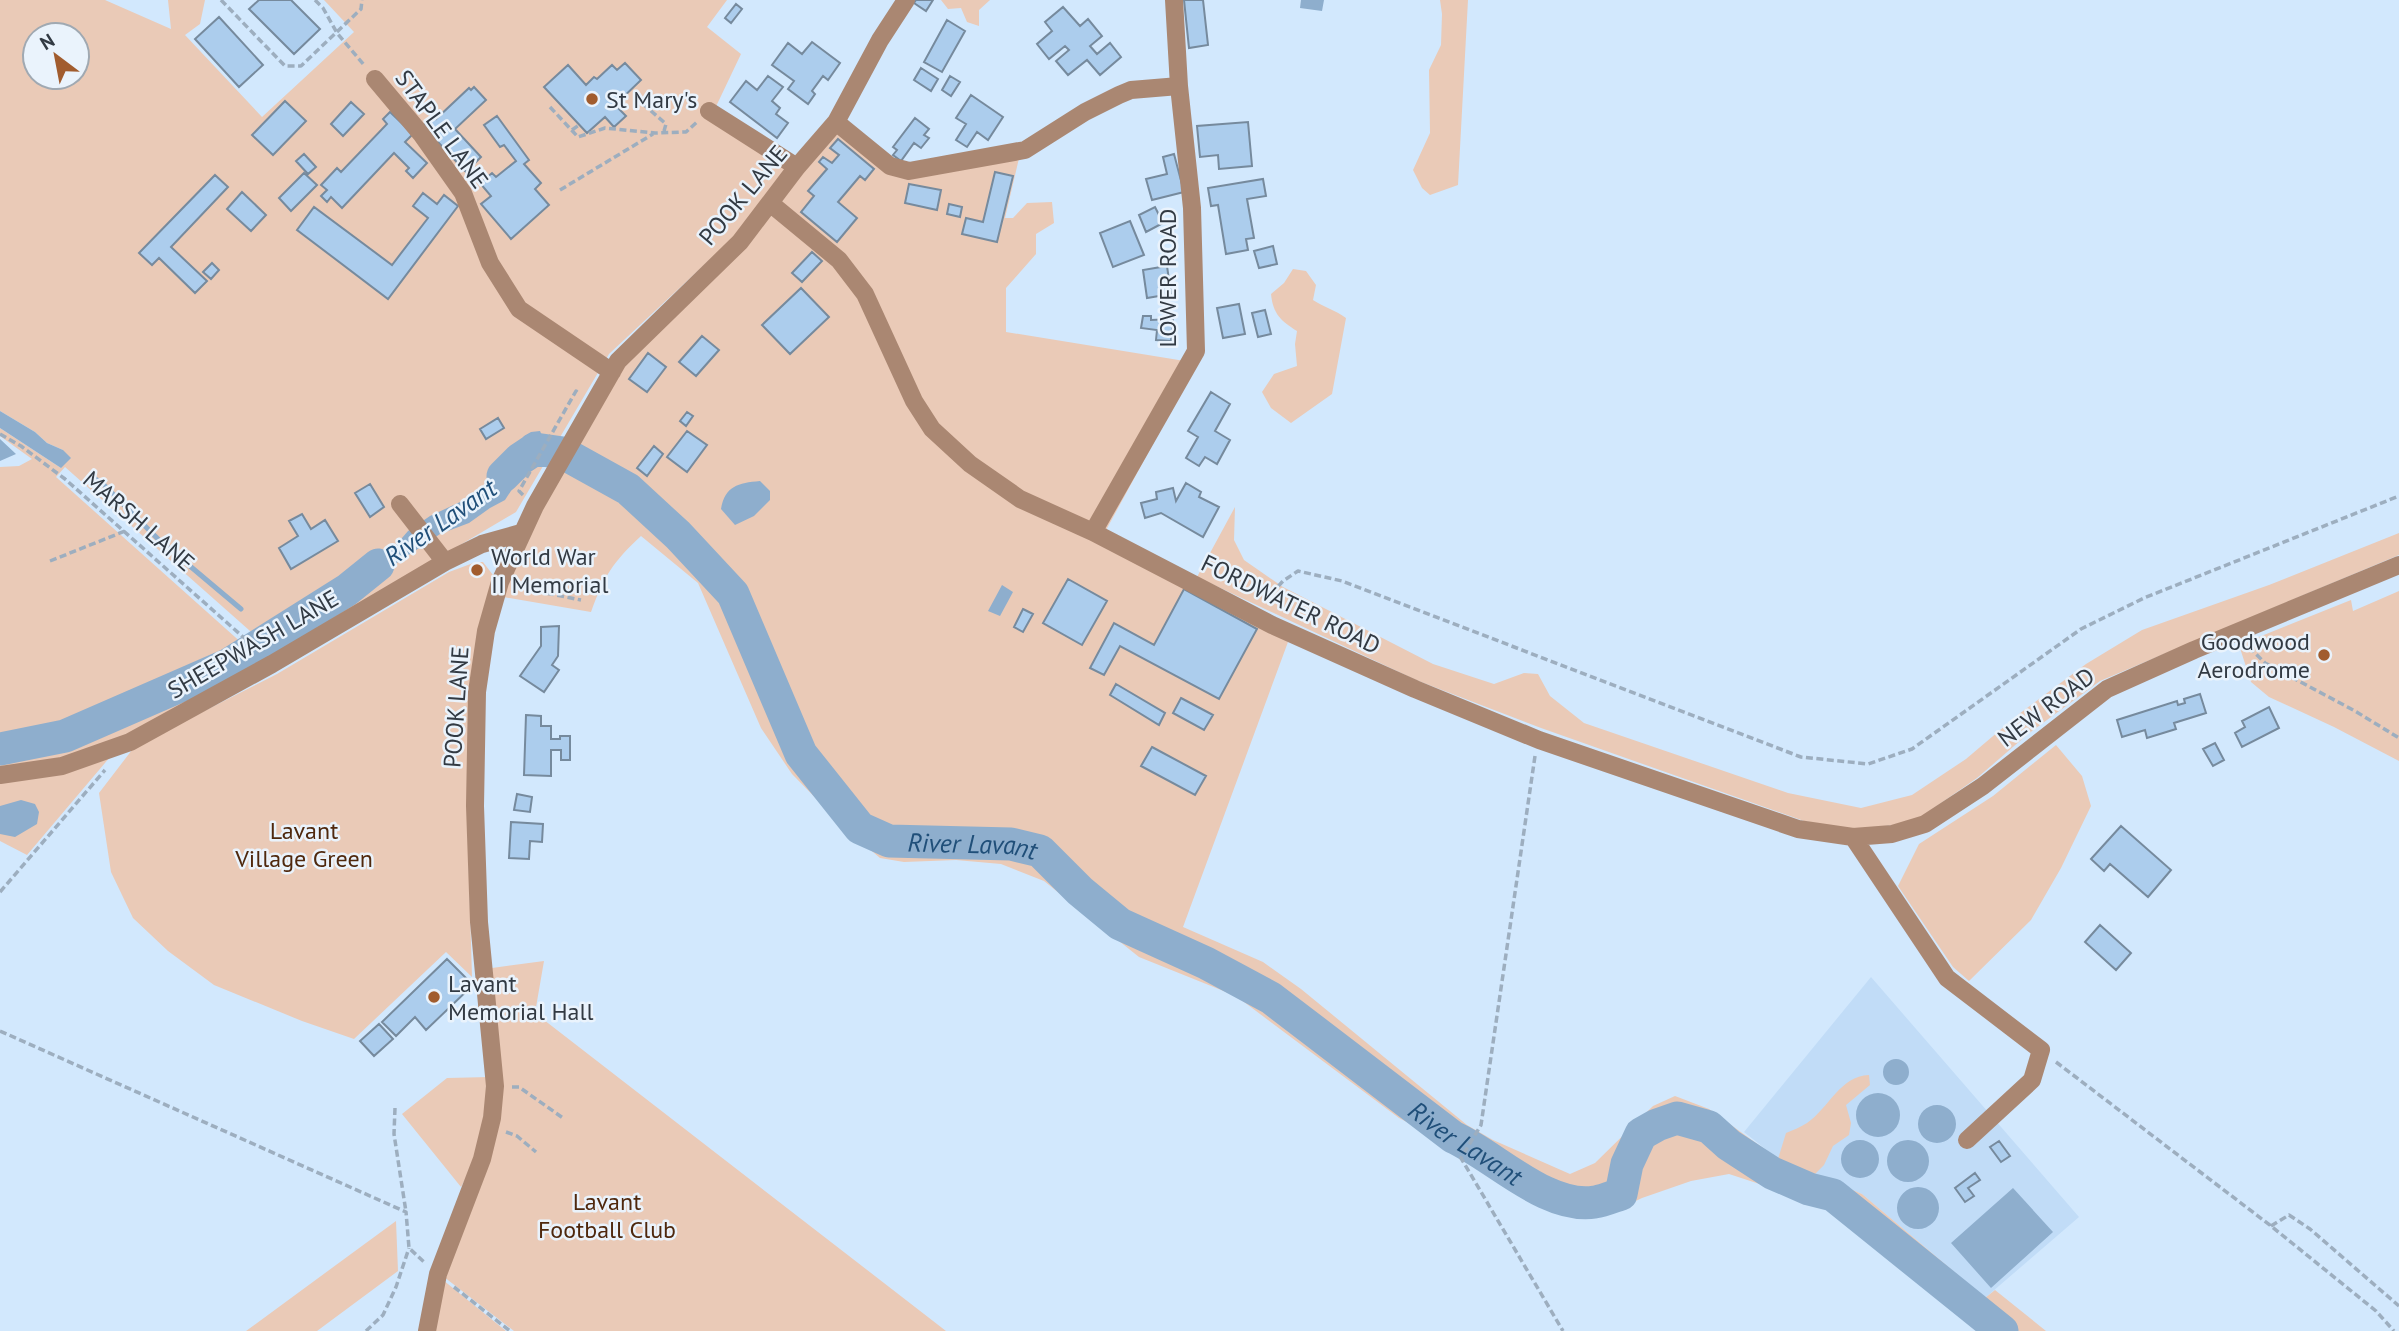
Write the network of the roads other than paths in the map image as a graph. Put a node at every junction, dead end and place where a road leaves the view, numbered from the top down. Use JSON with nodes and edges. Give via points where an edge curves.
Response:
{"nodes":[{"id":1,"x":906,"y":0,"type":"edge"},
{"id":2,"x":1174,"y":0,"type":"edge"},
{"id":3,"x":375,"y":79,"type":"road end"},
{"id":4,"x":1179,"y":86,"type":"junction"},
{"id":5,"x":709,"y":111,"type":"road end"},
{"id":6,"x":835,"y":122,"type":"junction"},
{"id":7,"x":797,"y":167,"type":"junction"},
{"id":8,"x":770,"y":202,"type":"junction"},
{"id":9,"x":612,"y":372,"type":"junction"},
{"id":10,"x":405,"y":510,"type":"dead end"},
{"id":11,"x":1093,"y":531,"type":"junction"},
{"id":12,"x":521,"y":533,"type":"junction"},
{"id":13,"x":445,"y":562,"type":"junction"},
{"id":14,"x":2399,"y":565,"type":"edge"},
{"id":15,"x":0,"y":775,"type":"edge"},
{"id":16,"x":1925,"y":824,"type":"joint"},
{"id":17,"x":1853,"y":837,"type":"junction"},
{"id":18,"x":1967,"y":1140,"type":"dead end"},
{"id":19,"x":427,"y":1331,"type":"edge"}],
"edges":[{"from":1,"to":6,"type":"street","name":"POOK LANE"},
{"from":2,"to":4,"type":"street","name":"LOWER ROAD"},
{"from":3,"to":9,"type":"street","name":"STAPLE LANE","via":[[463,193],[490,263],[519,309]]},
{"from":4,"to":6,"type":"street","via":[[1119,94],[1025,150],[909,171],[890,166]]},
{"from":4,"to":11,"type":"street","name":"LOWER ROAD","via":[[1192,208],[1196,351]]},
{"from":5,"to":7,"type":"street"},
{"from":6,"to":7,"type":"street","name":"POOK LANE"},
{"from":7,"to":8,"type":"street","name":"POOK LANE"},
{"from":8,"to":9,"type":"street","name":"POOK LANE","via":[[740,242]]},
{"from":8,"to":11,"type":"street","name":"FORDWATER ROAD","via":[[839,260],[864,294],[932,429],[970,464],[1020,499]]},
{"from":9,"to":12,"type":"street","name":"POOK LANE"},
{"from":10,"to":13,"type":"street"},
{"from":11,"to":17,"type":"street","name":"FORDWATER ROAD","via":[[1272,625],[1539,740],[1798,829]]},
{"from":12,"to":13,"type":"street","name":"SHEEPWASH LANE","via":[[482,544]]},
{"from":12,"to":19,"type":"street","name":"POOK LANE","via":[[486,631],[477,692],[479,922],[495,1086],[490,1129],[438,1274]]},
{"from":13,"to":15,"type":"street","name":"SHEEPWASH LANE","via":[[130,742],[62,766]]},
{"from":14,"to":16,"type":"street","name":"NEW ROAD","via":[[2107,689],[1983,786]]},
{"from":16,"to":17,"type":"street","name":"FORDWATER ROAD","via":[[1892,834]]},
{"from":17,"to":18,"type":"street","via":[[1947,978],[2041,1050],[2032,1080]]}]}
